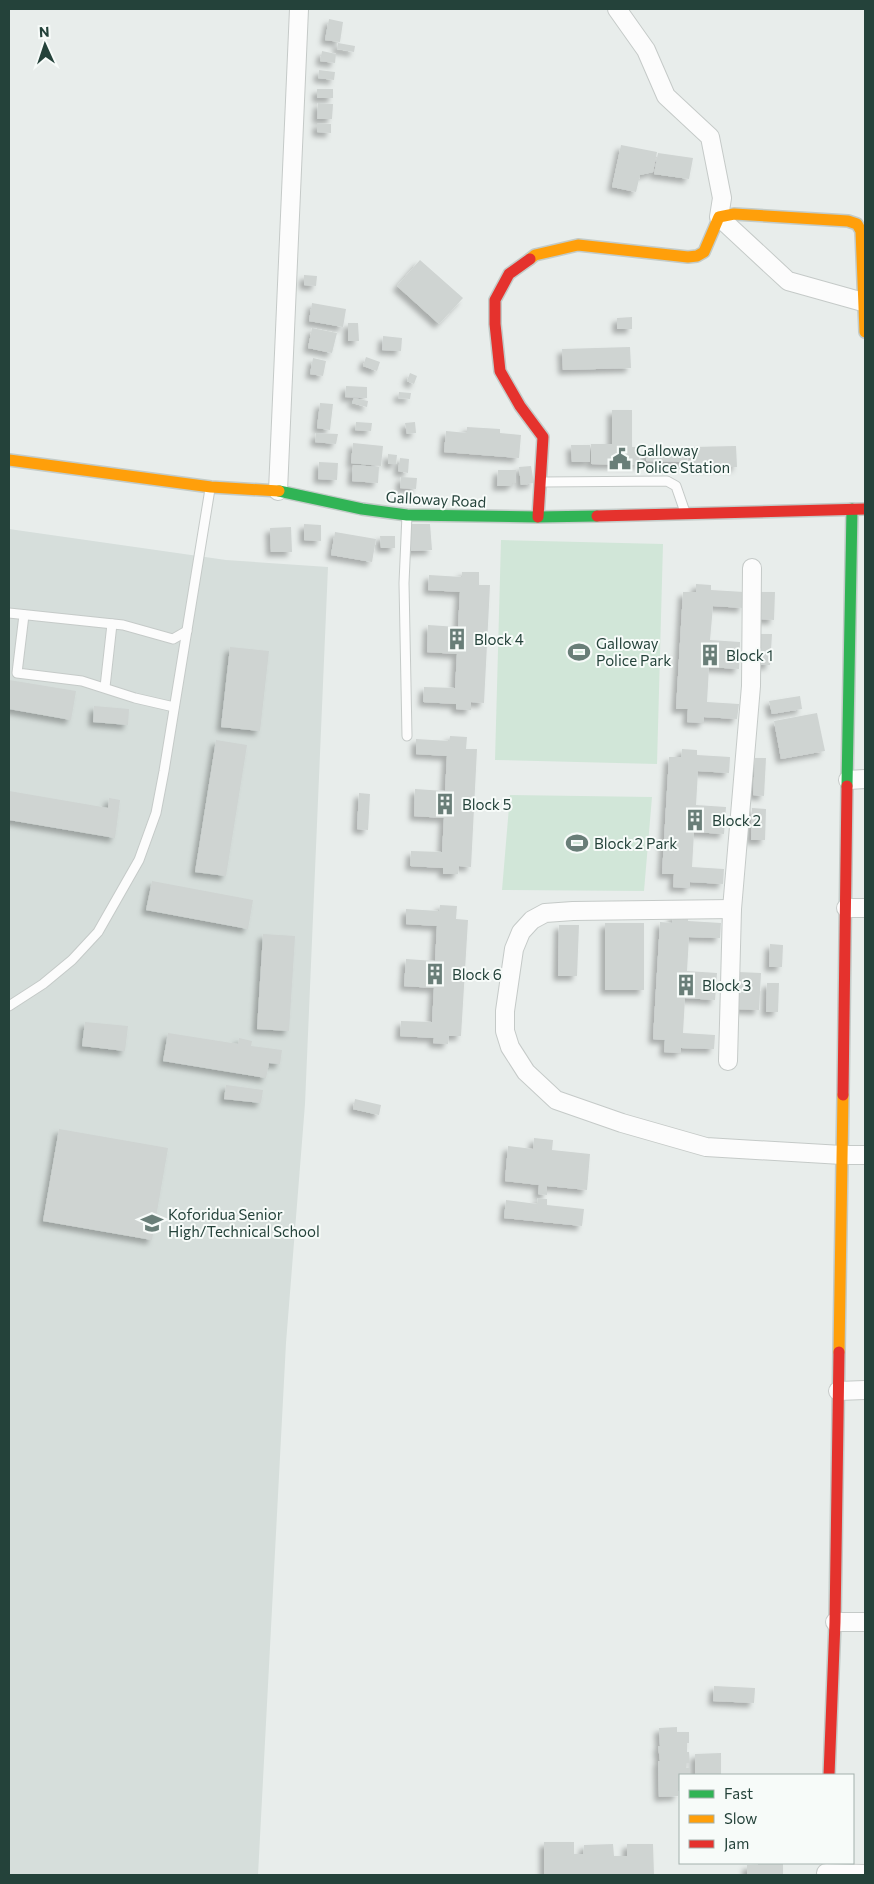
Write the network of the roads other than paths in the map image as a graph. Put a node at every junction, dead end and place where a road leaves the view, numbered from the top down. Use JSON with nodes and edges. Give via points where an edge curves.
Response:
{"nodes":[{"id":1,"x":299,"y":9,"type":"edge"},
{"id":2,"x":619,"y":10,"type":"edge"},
{"id":3,"x":718,"y":217,"type":"junction"},
{"id":4,"x":863,"y":302,"type":"junction"},
{"id":5,"x":865,"y":332,"type":"edge"},
{"id":6,"x":9,"y":460,"type":"edge"},
{"id":7,"x":540,"y":482,"type":"junction"},
{"id":8,"x":211,"y":487,"type":"junction"},
{"id":9,"x":278,"y":491,"type":"junction"},
{"id":10,"x":852,"y":509,"type":"junction"},
{"id":11,"x":865,"y":509,"type":"edge"},
{"id":12,"x":686,"y":514,"type":"junction"},
{"id":13,"x":407,"y":515,"type":"junction"},
{"id":14,"x":538,"y":517,"type":"junction"},
{"id":15,"x":752,"y":568,"type":"dead end"},
{"id":16,"x":9,"y":613,"type":"edge"},
{"id":17,"x":24,"y":615,"type":"junction"},
{"id":18,"x":112,"y":624,"type":"junction"},
{"id":19,"x":187,"y":631,"type":"junction"},
{"id":20,"x":105,"y":687,"type":"junction"},
{"id":21,"x":174,"y":707,"type":"junction"},
{"id":22,"x":407,"y":736,"type":"dead end"},
{"id":23,"x":848,"y":780,"type":"junction"},
{"id":24,"x":865,"y":780,"type":"edge"},
{"id":25,"x":846,"y":908,"type":"junction"},
{"id":26,"x":865,"y":908,"type":"edge"},
{"id":27,"x":732,"y":909,"type":"junction"},
{"id":28,"x":9,"y":1006,"type":"edge"},
{"id":29,"x":728,"y":1061,"type":"dead end"},
{"id":30,"x":842,"y":1155,"type":"junction"},
{"id":31,"x":865,"y":1155,"type":"edge"},
{"id":32,"x":865,"y":1390,"type":"edge"},
{"id":33,"x":838,"y":1391,"type":"junction"},
{"id":34,"x":835,"y":1622,"type":"junction"},
{"id":35,"x":865,"y":1622,"type":"edge"},
{"id":36,"x":829,"y":1774,"type":"edge"},
{"id":37,"x":826,"y":1870,"type":"edge"},
{"id":38,"x":865,"y":1874,"type":"edge"}],
"edges":[{"from":1,"to":9,"type":"street"},
{"from":2,"to":3,"type":"street","via":[[646,50],[666,96],[710,136],[722,198]]},
{"from":3,"to":4,"type":"street","via":[[788,281]]},
{"from":3,"to":4,"type":"street","via":[[734,214],[857,224],[862,231]]},
{"from":3,"to":7,"type":"street","via":[[704,252],[697,256],[578,245],[535,256],[509,274],[495,300],[500,370],[520,406],[543,437]]},
{"from":4,"to":5,"type":"street"},
{"from":6,"to":8,"type":"street","name":"Galloway Road"},
{"from":7,"to":12,"type":"lane","via":[[667,481],[676,486]]},
{"from":7,"to":14,"type":"street"},
{"from":8,"to":9,"type":"street","name":"Galloway Road"},
{"from":8,"to":19,"type":"lane"},
{"from":9,"to":13,"type":"street","name":"Galloway Road"},
{"from":10,"to":11,"type":"street","name":"Galloway Road"},
{"from":10,"to":12,"type":"street","name":"Galloway Road"},
{"from":10,"to":23,"type":"street"},
{"from":12,"to":14,"type":"street","name":"Galloway Road"},
{"from":13,"to":14,"type":"street","name":"Galloway Road"},
{"from":13,"to":22,"type":"lane","via":[[404,583]]},
{"from":15,"to":27,"type":"street","via":[[751,686]]},
{"from":16,"to":17,"type":"lane"},
{"from":17,"to":18,"type":"lane"},
{"from":17,"to":20,"type":"lane","via":[[17,673],[67,678]]},
{"from":18,"to":19,"type":"lane","via":[[172,639]]},
{"from":18,"to":20,"type":"lane"},
{"from":19,"to":21,"type":"lane"},
{"from":20,"to":21,"type":"lane"},
{"from":21,"to":28,"type":"lane","via":[[156,813],[139,860],[121,894],[98,932],[72,960]]},
{"from":23,"to":24,"type":"street"},
{"from":23,"to":25,"type":"street"},
{"from":25,"to":26,"type":"street"},
{"from":25,"to":30,"type":"street"},
{"from":27,"to":29,"type":"street"},
{"from":27,"to":30,"type":"street","via":[[573,911],[545,913],[532,920],[514,949],[505,1011],[505,1031],[510,1047],[526,1072],[556,1100],[604,1118],[706,1146]]},
{"from":30,"to":31,"type":"street"},
{"from":30,"to":33,"type":"street"},
{"from":32,"to":33,"type":"street"},
{"from":33,"to":34,"type":"street"},
{"from":34,"to":35,"type":"street"},
{"from":34,"to":36,"type":"street"},
{"from":37,"to":38,"type":"street"}]}
